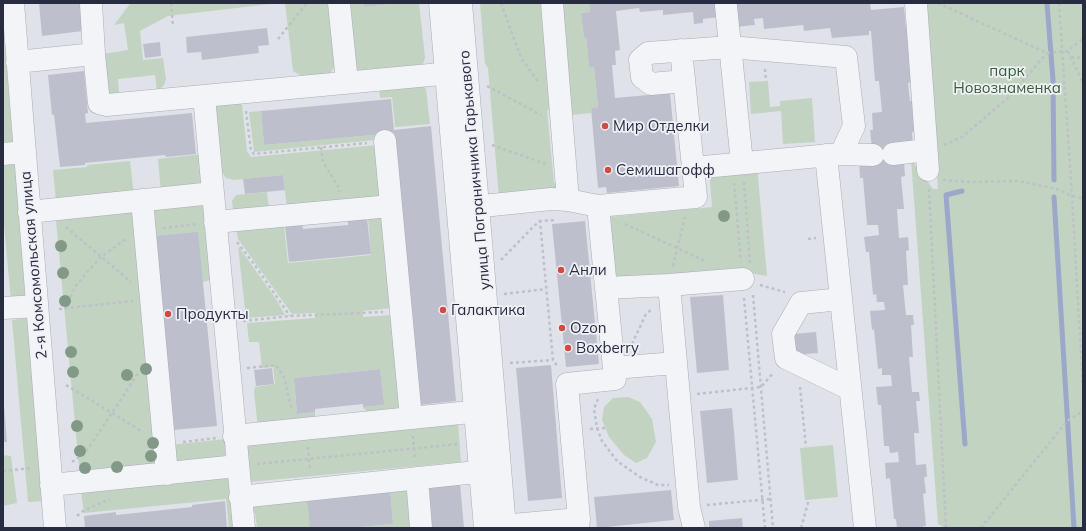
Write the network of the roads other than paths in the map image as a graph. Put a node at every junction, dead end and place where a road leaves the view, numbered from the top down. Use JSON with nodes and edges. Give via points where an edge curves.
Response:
{"nodes":[{"id":1,"x":13,"y":3,"type":"edge"},
{"id":2,"x":91,"y":3,"type":"edge"},
{"id":3,"x":339,"y":3,"type":"edge"},
{"id":4,"x":440,"y":3,"type":"edge"},
{"id":5,"x":461,"y":3,"type":"edge"},
{"id":6,"x":552,"y":3,"type":"edge"},
{"id":7,"x":916,"y":3,"type":"edge"},
{"id":8,"x":726,"y":6,"type":"dead end"},
{"id":9,"x":730,"y":47,"type":"junction"},
{"id":10,"x":681,"y":50,"type":"junction"},
{"id":11,"x":94,"y":54,"type":"junction"},
{"id":12,"x":17,"y":62,"type":"junction"},
{"id":13,"x":457,"y":72,"type":"junction"},
{"id":14,"x":684,"y":81,"type":"junction"},
{"id":15,"x":348,"y":82,"type":"junction"},
{"id":16,"x":204,"y":96,"type":"junction"},
{"id":17,"x":385,"y":141,"type":"road end"},
{"id":18,"x":25,"y":152,"type":"junction"},
{"id":19,"x":3,"y":154,"type":"edge"},
{"id":20,"x":833,"y":155,"type":"junction"},
{"id":21,"x":738,"y":164,"type":"junction"},
{"id":22,"x":693,"y":168,"type":"junction"},
{"id":23,"x":213,"y":192,"type":"junction"},
{"id":24,"x":142,"y":200,"type":"junction"},
{"id":25,"x":568,"y":200,"type":"junction"},
{"id":26,"x":391,"y":206,"type":"junction"},
{"id":27,"x":598,"y":206,"type":"junction"},
{"id":28,"x":468,"y":207,"type":"junction"},
{"id":29,"x":37,"y":211,"type":"junction"},
{"id":30,"x":215,"y":222,"type":"junction"},
{"id":31,"x":749,"y":279,"type":"road end"},
{"id":32,"x":670,"y":284,"type":"junction"},
{"id":33,"x":606,"y":288,"type":"junction"},
{"id":34,"x":841,"y":299,"type":"junction"},
{"id":35,"x":37,"y":306,"type":"junction"},
{"id":36,"x":3,"y":308,"type":"edge"},
{"id":37,"x":676,"y":363,"type":"junction"},
{"id":38,"x":614,"y":369,"type":"junction"},
{"id":39,"x":850,"y":389,"type":"junction"},
{"id":40,"x":485,"y":410,"type":"junction"},
{"id":41,"x":412,"y":425,"type":"junction"},
{"id":42,"x":234,"y":436,"type":"junction"},
{"id":43,"x":244,"y":466,"type":"junction"},
{"id":44,"x":490,"y":471,"type":"junction"},
{"id":45,"x":167,"y":474,"type":"junction"},
{"id":46,"x":416,"y":478,"type":"junction"},
{"id":47,"x":51,"y":485,"type":"junction"},
{"id":48,"x":240,"y":497,"type":"junction"},
{"id":49,"x":579,"y":523,"type":"edge"},
{"id":50,"x":495,"y":527,"type":"edge"},
{"id":51,"x":55,"y":528,"type":"edge"},
{"id":52,"x":244,"y":528,"type":"edge"},
{"id":53,"x":421,"y":528,"type":"edge"},
{"id":54,"x":694,"y":528,"type":"edge"},
{"id":55,"x":865,"y":528,"type":"edge"}],
"edges":[{"from":1,"to":12,"type":"street","name":"2-я Комсомольская улица"},
{"from":2,"to":11,"type":"street"},
{"from":3,"to":15,"type":"street"},
{"from":4,"to":13,"type":"street","name":"улица Пограничника Гарькавого"},
{"from":5,"to":13,"type":"street","name":"улица Пограничника Гарькавого"},
{"from":6,"to":25,"type":"street"},
{"from":7,"to":20,"type":"street","via":[[932,156]]},
{"from":8,"to":9,"type":"street"},
{"from":9,"to":10,"type":"street"},
{"from":9,"to":20,"type":"street","via":[[846,57],[854,126]]},
{"from":9,"to":21,"type":"street"},
{"from":10,"to":14,"type":"street"},
{"from":10,"to":14,"type":"street","via":[[648,53],[640,60],[642,77],[651,84]]},
{"from":11,"to":12,"type":"street"},
{"from":11,"to":16,"type":"street","via":[[99,103],[107,105]]},
{"from":12,"to":18,"type":"street","name":"2-я Комсомольская улица"},
{"from":13,"to":15,"type":"street"},
{"from":13,"to":28,"type":"street","name":"улица Пограничника Гарькавого"},
{"from":14,"to":22,"type":"street"},
{"from":15,"to":16,"type":"street"},
{"from":16,"to":23,"type":"street"},
{"from":17,"to":26,"type":"street"},
{"from":18,"to":19,"type":"street"},
{"from":18,"to":29,"type":"street","name":"2-я Комсомольская улица"},
{"from":20,"to":21,"type":"street"},
{"from":20,"to":34,"type":"street"},
{"from":21,"to":22,"type":"street"},
{"from":22,"to":27,"type":"street","via":[[696,197]]},
{"from":23,"to":24,"type":"street"},
{"from":23,"to":30,"type":"street"},
{"from":24,"to":29,"type":"street"},
{"from":24,"to":45,"type":"street"},
{"from":25,"to":27,"type":"street"},
{"from":25,"to":28,"type":"street","via":[[551,199]]},
{"from":26,"to":30,"type":"street"},
{"from":26,"to":41,"type":"street"},
{"from":27,"to":33,"type":"street"},
{"from":28,"to":40,"type":"street","name":"улица Пограничника Гарькавого"},
{"from":29,"to":35,"type":"street","name":"2-я Комсомольская улица"},
{"from":30,"to":42,"type":"street"},
{"from":31,"to":32,"type":"street"},
{"from":32,"to":33,"type":"street"},
{"from":32,"to":37,"type":"street"},
{"from":33,"to":38,"type":"street"},
{"from":34,"to":39,"type":"street"},
{"from":34,"to":39,"type":"street","via":[[801,303],[783,334],[792,361]]},
{"from":35,"to":36,"type":"street"},
{"from":35,"to":47,"type":"street","name":"2-я Комсомольская улица"},
{"from":37,"to":38,"type":"street"},
{"from":37,"to":54,"type":"street","via":[[688,497]]},
{"from":38,"to":49,"type":"street","via":[[567,384]]},
{"from":39,"to":55,"type":"street"},
{"from":40,"to":41,"type":"street"},
{"from":40,"to":44,"type":"street","name":"улица Пограничника Гарькавого"},
{"from":41,"to":42,"type":"street"},
{"from":42,"to":43,"type":"street"},
{"from":43,"to":45,"type":"street"},
{"from":43,"to":48,"type":"street"},
{"from":44,"to":46,"type":"street"},
{"from":44,"to":50,"type":"street","name":"улица Пограничника Гарькавого"},
{"from":45,"to":47,"type":"street"},
{"from":46,"to":48,"type":"street"},
{"from":46,"to":53,"type":"street"},
{"from":47,"to":51,"type":"street","name":"2-я Комсомольская улица"},
{"from":48,"to":52,"type":"street"},
{"from":49,"to":50,"type":"street"}]}
